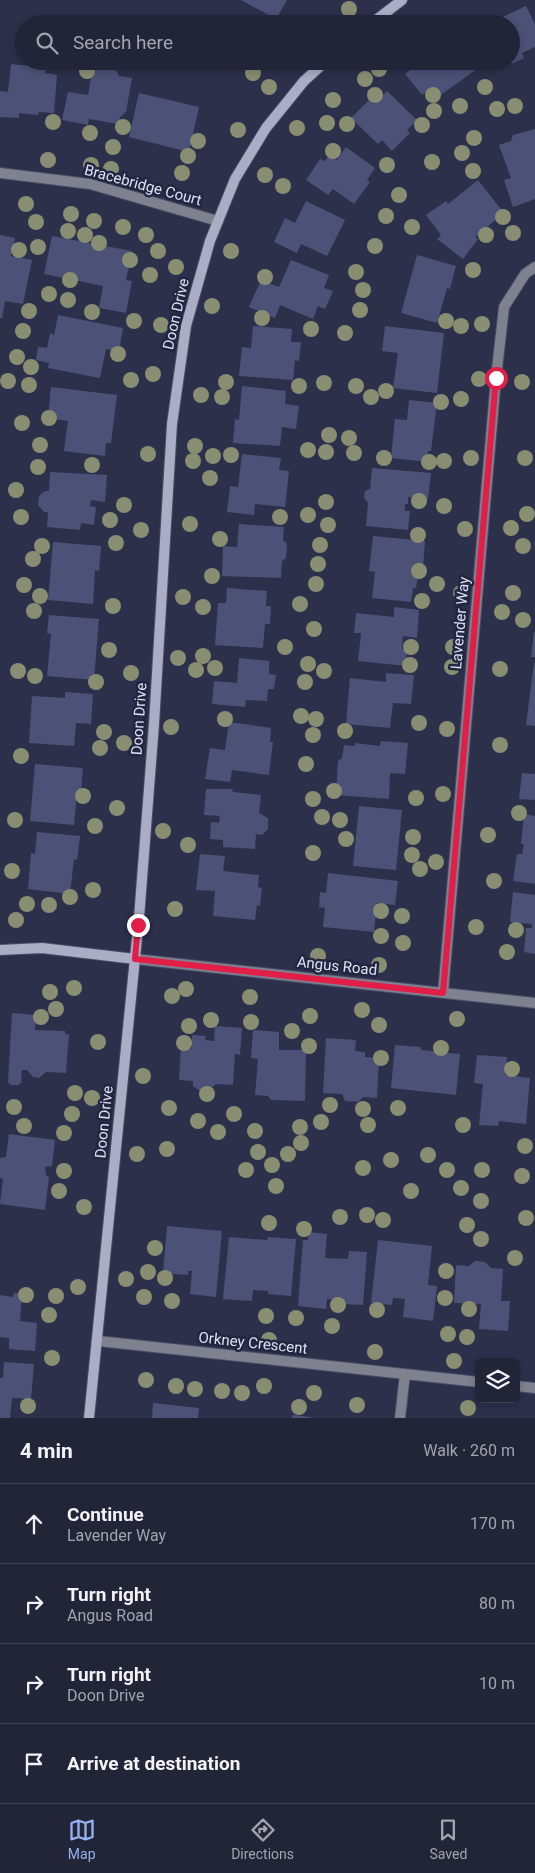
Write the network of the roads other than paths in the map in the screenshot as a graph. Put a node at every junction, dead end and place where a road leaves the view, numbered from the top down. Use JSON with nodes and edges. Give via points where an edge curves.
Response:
{"nodes":[{"id":1,"x":402,"y":0,"type":"edge"},
{"id":2,"x":383,"y":15,"type":"edge"},
{"id":3,"x":316,"y":70,"type":"edge"},
{"id":4,"x":0,"y":173,"type":"edge"},
{"id":5,"x":218,"y":221,"type":"junction"},
{"id":6,"x":535,"y":267,"type":"edge"},
{"id":7,"x":0,"y":950,"type":"edge"},
{"id":8,"x":135,"y":959,"type":"junction"},
{"id":9,"x":443,"y":993,"type":"junction"},
{"id":10,"x":535,"y":1003,"type":"edge"},
{"id":11,"x":98,"y":1341,"type":"junction"},
{"id":12,"x":405,"y":1374,"type":"junction"},
{"id":13,"x":475,"y":1382,"type":"edge"},
{"id":14,"x":520,"y":1386,"type":"edge"},
{"id":15,"x":535,"y":1388,"type":"edge"},
{"id":16,"x":89,"y":1418,"type":"edge"},
{"id":17,"x":400,"y":1418,"type":"edge"}],
"edges":[{"from":1,"to":2,"type":"street"},
{"from":3,"to":5,"type":"street","name":"Doon Drive","via":[[266,128],[235,179]]},
{"from":4,"to":5,"type":"street","name":"Bracebridge Court","via":[[90,184]]},
{"from":5,"to":8,"type":"street","name":"Doon Drive","via":[[186,326],[172,424],[154,724]]},
{"from":6,"to":9,"type":"street","name":"Lavender Way","via":[[525,274],[504,307]]},
{"from":7,"to":8,"type":"street","via":[[42,948]]},
{"from":8,"to":9,"type":"street","name":"Angus Road"},
{"from":8,"to":11,"type":"street","name":"Doon Drive"},
{"from":9,"to":10,"type":"street","name":"Angus Road"},
{"from":11,"to":12,"type":"street","name":"Orkney Crescent"},
{"from":11,"to":16,"type":"street","name":"Doon Drive"},
{"from":12,"to":13,"type":"street","name":"Orkney Crescent"},
{"from":12,"to":17,"type":"street"},
{"from":14,"to":15,"type":"street"}]}
